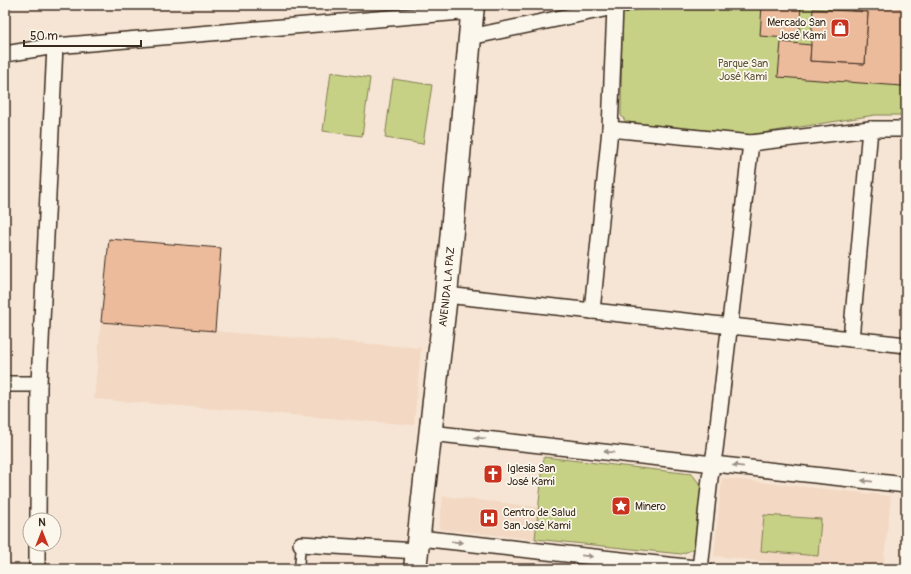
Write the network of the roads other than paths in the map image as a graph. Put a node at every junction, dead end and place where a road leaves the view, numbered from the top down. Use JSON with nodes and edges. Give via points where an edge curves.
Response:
{"nodes":[{"id":1,"x":619,"y":6,"type":"edge"},
{"id":2,"x":473,"y":8,"type":"edge"},
{"id":3,"x":470,"y":37,"type":"junction"},
{"id":4,"x":55,"y":46,"type":"junction"},
{"id":5,"x":5,"y":54,"type":"edge"},
{"id":6,"x":610,"y":129,"type":"junction"},
{"id":7,"x":870,"y":129,"type":"junction"},
{"id":8,"x":906,"y":129,"type":"edge"},
{"id":9,"x":751,"y":143,"type":"junction"},
{"id":10,"x":446,"y":295,"type":"junction"},
{"id":11,"x":592,"y":311,"type":"junction"},
{"id":12,"x":730,"y":326,"type":"junction"},
{"id":13,"x":851,"y":339,"type":"junction"},
{"id":14,"x":906,"y":345,"type":"edge"},
{"id":15,"x":5,"y":384,"type":"edge"},
{"id":16,"x":39,"y":384,"type":"junction"},
{"id":17,"x":430,"y":433,"type":"junction"},
{"id":18,"x":713,"y":464,"type":"junction"},
{"id":19,"x":906,"y":485,"type":"edge"},
{"id":20,"x":38,"y":512,"type":"edge"},
{"id":21,"x":301,"y":544,"type":"joint"},
{"id":22,"x":37,"y":552,"type":"edge"},
{"id":23,"x":417,"y":553,"type":"edge"},
{"id":24,"x":37,"y":569,"type":"edge"},
{"id":25,"x":299,"y":569,"type":"edge"},
{"id":26,"x":700,"y":569,"type":"edge"},
{"id":27,"x":704,"y":569,"type":"edge"}],
"edges":[{"from":1,"to":3,"type":"street"},
{"from":1,"to":6,"type":"street"},
{"from":2,"to":3,"type":"main road","name":"AVENIDA LA PAZ"},
{"from":2,"to":4,"type":"street"},
{"from":3,"to":10,"type":"main road","name":"AVENIDA LA PAZ"},
{"from":4,"to":5,"type":"street"},
{"from":4,"to":16,"type":"street"},
{"from":6,"to":9,"type":"street"},
{"from":6,"to":11,"type":"street"},
{"from":7,"to":8,"type":"street"},
{"from":7,"to":9,"type":"street"},
{"from":7,"to":13,"type":"street"},
{"from":9,"to":12,"type":"street"},
{"from":10,"to":11,"type":"street"},
{"from":10,"to":17,"type":"main road","name":"AVENIDA LA PAZ"},
{"from":11,"to":12,"type":"street"},
{"from":12,"to":13,"type":"street"},
{"from":12,"to":18,"type":"street"},
{"from":13,"to":14,"type":"street"},
{"from":15,"to":16,"type":"street"},
{"from":16,"to":20,"type":"street"},
{"from":18,"to":17,"type":"street","one_way":true},
{"from":17,"to":23,"type":"main road","name":"AVENIDA LA PAZ"},
{"from":19,"to":18,"type":"street","one_way":true},
{"from":18,"to":26,"type":"street"},
{"from":21,"to":23,"type":"street"},
{"from":21,"to":25,"type":"lane"},
{"from":22,"to":24,"type":"street"},
{"from":23,"to":26,"type":"street","one_way":true},
{"from":26,"to":27,"type":"street"}]}
